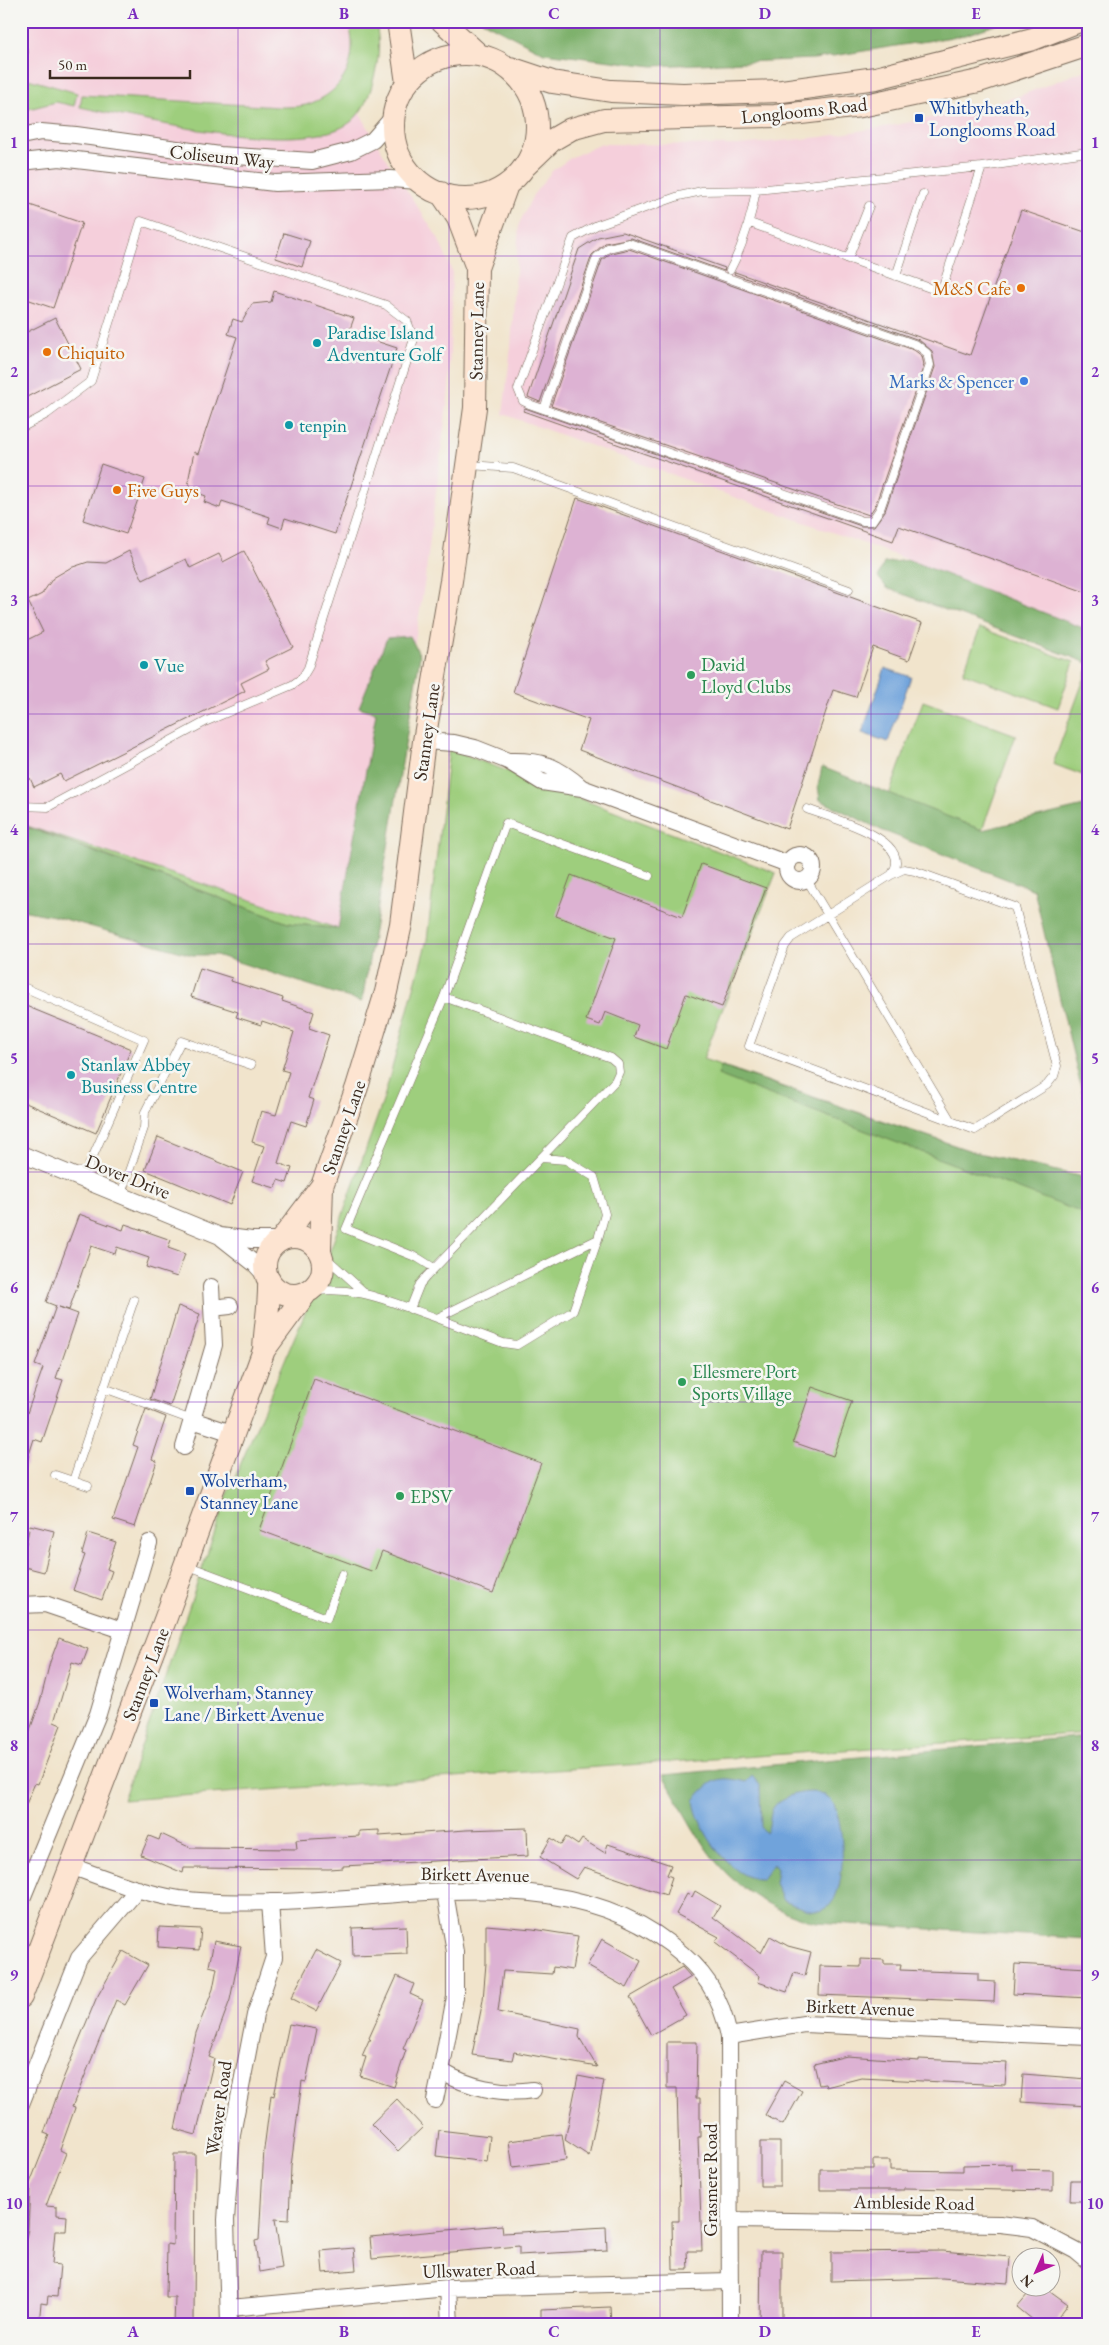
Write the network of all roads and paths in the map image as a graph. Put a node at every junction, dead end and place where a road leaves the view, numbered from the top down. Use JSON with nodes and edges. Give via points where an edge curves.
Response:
{"nodes":[{"id":1,"x":398,"y":21,"type":"edge"},
{"id":2,"x":442,"y":21,"type":"edge"},
{"id":3,"x":1079,"y":21,"type":"edge"},
{"id":4,"x":1088,"y":44,"type":"edge"},
{"id":5,"x":24,"y":52,"type":"dead end"},
{"id":6,"x":478,"y":54,"type":"junction"},
{"id":7,"x":21,"y":61,"type":"edge"},
{"id":8,"x":510,"y":68,"type":"junction"},
{"id":9,"x":407,"y":83,"type":"junction"},
{"id":10,"x":394,"y":116,"type":"junction"},
{"id":11,"x":23,"y":131,"type":"edge"},
{"id":12,"x":1088,"y":152,"type":"edge"},
{"id":13,"x":21,"y":162,"type":"edge"},
{"id":14,"x":526,"y":165,"type":"junction"},
{"id":15,"x":982,"y":167,"type":"junction"},
{"id":16,"x":419,"y":181,"type":"junction"},
{"id":17,"x":507,"y":185,"type":"junction"},
{"id":18,"x":756,"y":190,"type":"junction"},
{"id":19,"x":441,"y":193,"type":"junction"},
{"id":20,"x":923,"y":194,"type":"dead end"},
{"id":21,"x":869,"y":206,"type":"dead end"},
{"id":22,"x":750,"y":223,"type":"junction"},
{"id":23,"x":848,"y":259,"type":"junction"},
{"id":24,"x":477,"y":268,"type":"junction"},
{"id":25,"x":730,"y":270,"type":"dead end"},
{"id":26,"x":896,"y":276,"type":"junction"},
{"id":27,"x":544,"y":409,"type":"junction"},
{"id":28,"x":21,"y":428,"type":"edge"},
{"id":29,"x":467,"y":464,"type":"junction"},
{"id":30,"x":849,"y":590,"type":"dead end"},
{"id":31,"x":424,"y":741,"type":"junction"},
{"id":32,"x":21,"y":806,"type":"edge"},
{"id":33,"x":807,"y":809,"type":"dead end"},
{"id":34,"x":891,"y":874,"type":"junction"},
{"id":35,"x":649,"y":876,"type":"dead end"},
{"id":36,"x":807,"y":880,"type":"joint"},
{"id":37,"x":827,"y":914,"type":"junction"},
{"id":38,"x":21,"y":986,"type":"edge"},
{"id":39,"x":444,"y":997,"type":"junction"},
{"id":40,"x":251,"y":1064,"type":"dead end"},
{"id":41,"x":951,"y":1120,"type":"junction"},
{"id":42,"x":21,"y":1154,"type":"edge"},
{"id":43,"x":542,"y":1158,"type":"junction"},
{"id":44,"x":70,"y":1174,"type":"junction"},
{"id":45,"x":322,"y":1186,"type":"junction"},
{"id":46,"x":121,"y":1194,"type":"junction"},
{"id":47,"x":220,"y":1236,"type":"junction"},
{"id":48,"x":281,"y":1239,"type":"junction"},
{"id":49,"x":598,"y":1239,"type":"junction"},
{"id":50,"x":320,"y":1252,"type":"junction"},
{"id":51,"x":434,"y":1268,"type":"junction"},
{"id":52,"x":268,"y":1279,"type":"junction"},
{"id":53,"x":211,"y":1288,"type":"dead end"},
{"id":54,"x":307,"y":1292,"type":"junction"},
{"id":55,"x":365,"y":1292,"type":"junction"},
{"id":56,"x":134,"y":1300,"type":"dead end"},
{"id":57,"x":230,"y":1306,"type":"dead end"},
{"id":58,"x":212,"y":1308,"type":"junction"},
{"id":59,"x":410,"y":1309,"type":"junction"},
{"id":60,"x":437,"y":1318,"type":"junction"},
{"id":61,"x":264,"y":1350,"type":"junction"},
{"id":62,"x":104,"y":1388,"type":"junction"},
{"id":63,"x":192,"y":1420,"type":"junction"},
{"id":64,"x":232,"y":1434,"type":"junction"},
{"id":65,"x":184,"y":1447,"type":"dead end"},
{"id":66,"x":56,"y":1475,"type":"dead end"},
{"id":67,"x":73,"y":1481,"type":"junction"},
{"id":68,"x":88,"y":1486,"type":"dead end"},
{"id":69,"x":149,"y":1543,"type":"dead end"},
{"id":70,"x":184,"y":1564,"type":"junction"},
{"id":71,"x":342,"y":1574,"type":"dead end"},
{"id":72,"x":21,"y":1606,"type":"edge"},
{"id":73,"x":122,"y":1630,"type":"junction"},
{"id":74,"x":71,"y":1866,"type":"junction"},
{"id":75,"x":138,"y":1889,"type":"junction"},
{"id":76,"x":446,"y":1892,"type":"junction"},
{"id":77,"x":21,"y":1901,"type":"edge"},
{"id":78,"x":270,"y":1902,"type":"junction"},
{"id":79,"x":23,"y":1984,"type":"edge"},
{"id":80,"x":729,"y":2036,"type":"junction"},
{"id":81,"x":1088,"y":2037,"type":"edge"},
{"id":82,"x":441,"y":2071,"type":"junction"},
{"id":83,"x":533,"y":2090,"type":"dead end"},
{"id":84,"x":435,"y":2100,"type":"dead end"},
{"id":85,"x":21,"y":2104,"type":"edge"},
{"id":86,"x":730,"y":2220,"type":"junction"},
{"id":87,"x":1088,"y":2260,"type":"edge"},
{"id":88,"x":730,"y":2282,"type":"junction"},
{"id":89,"x":448,"y":2288,"type":"junction"},
{"id":90,"x":230,"y":2316,"type":"edge"},
{"id":91,"x":450,"y":2324,"type":"edge"},
{"id":92,"x":730,"y":2324,"type":"edge"}],
"edges":[{"from":1,"to":9,"type":"main road"},
{"from":2,"to":6,"type":"main road"},
{"from":3,"to":8,"type":"main road","name":"Longlooms Road","via":[[1033,39],[876,78],[782,91],[683,94],[611,91],[552,82]]},
{"from":4,"to":14,"type":"main road","name":"Longlooms Road","via":[[978,81],[862,106],[775,116],[604,120],[571,129],[552,140]]},
{"from":5,"to":7,"type":"lane"},
{"from":6,"to":8,"type":"main road"},
{"from":6,"to":9,"type":"main road","via":[[456,54],[438,59],[421,68]]},
{"from":8,"to":14,"type":"main road","via":[[527,88],[537,113],[537,136]]},
{"from":9,"to":10,"type":"main road"},
{"from":10,"to":11,"type":"street","name":"Coliseum Way","via":[[373,140],[350,151],[312,161],[220,155],[76,134]]},
{"from":10,"to":16,"type":"main road","via":[[394,134],[401,158]]},
{"from":12,"to":15,"type":"lane"},
{"from":13,"to":16,"type":"street","name":"Coliseum Way","via":[[59,158],[275,183]]},
{"from":14,"to":17,"type":"main road"},
{"from":15,"to":18,"type":"lane"},
{"from":15,"to":26,"type":"lane","via":[[941,292]]},
{"from":16,"to":19,"type":"main road"},
{"from":17,"to":19,"type":"main road","via":[[486,195],[465,198]]},
{"from":17,"to":24,"type":"main road","name":"Stanney Lane"},
{"from":18,"to":22,"type":"lane"},
{"from":18,"to":27,"type":"lane","via":[[702,191],[679,196],[597,225],[573,238],[518,389],[523,401]]},
{"from":19,"to":24,"type":"main road","name":"Stanney Lane","via":[[458,218]]},
{"from":20,"to":26,"type":"lane"},
{"from":21,"to":23,"type":"lane"},
{"from":22,"to":23,"type":"lane"},
{"from":22,"to":25,"type":"lane"},
{"from":23,"to":26,"type":"lane"},
{"from":24,"to":29,"type":"main road","name":"Stanney Lane","via":[[475,408]]},
{"from":27,"to":27,"type":"lane","via":[[868,522],[876,517],[880,508],[930,359],[917,345],[623,243],[608,248],[597,257]]},
{"from":28,"to":32,"type":"lane","via":[[47,414],[91,381],[141,221],[386,305],[407,321],[414,340],[308,668],[302,678],[292,686],[207,721],[48,807]]},
{"from":29,"to":30,"type":"lane","via":[[512,468]]},
{"from":29,"to":31,"type":"main road","name":"Stanney Lane"},
{"from":31,"to":36,"type":"street","via":[[463,745],[508,761],[547,764],[582,788],[788,864],[788,874],[794,880]]},
{"from":31,"to":45,"type":"main road","name":"Stanney Lane","via":[[395,957],[357,1087]]},
{"from":33,"to":34,"type":"lane","via":[[879,837],[891,846],[896,868]]},
{"from":34,"to":37,"type":"lane"},
{"from":34,"to":41,"type":"lane","via":[[904,869],[915,871],[1015,907],[1054,1053],[1057,1066],[1047,1085],[975,1130]]},
{"from":35,"to":39,"type":"lane","via":[[506,824]]},
{"from":36,"to":37,"type":"lane"},
{"from":37,"to":41,"type":"lane"},
{"from":37,"to":41,"type":"lane","via":[[800,931],[785,946],[749,1046]]},
{"from":38,"to":44,"type":"lane","via":[[144,1040],[87,1170]]},
{"from":39,"to":43,"type":"lane","via":[[607,1056],[618,1064],[615,1082]]},
{"from":39,"to":51,"type":"lane","via":[[346,1229],[418,1258]]},
{"from":40,"to":46,"type":"lane","via":[[181,1040],[145,1112],[144,1128]]},
{"from":42,"to":44,"type":"street","name":"Dover Drive"},
{"from":43,"to":49,"type":"lane","via":[[566,1160],[594,1177],[605,1214]]},
{"from":43,"to":51,"type":"lane"},
{"from":44,"to":46,"type":"street","name":"Dover Drive"},
{"from":45,"to":48,"type":"main road","name":"Stanney Lane"},
{"from":45,"to":50,"type":"main road","name":"Stanney Lane"},
{"from":46,"to":47,"type":"street","name":"Dover Drive"},
{"from":47,"to":48,"type":"street","name":"Dover Drive","via":[[259,1241]]},
{"from":47,"to":52,"type":"street","name":"Dover Drive"},
{"from":48,"to":50,"type":"main road","via":[[299,1236],[314,1244]]},
{"from":48,"to":52,"type":"main road","via":[[268,1252]]},
{"from":49,"to":60,"type":"lane"},
{"from":49,"to":60,"type":"lane","via":[[573,1311],[517,1345],[503,1343]]},
{"from":50,"to":54,"type":"main road","via":[[324,1262],[321,1279]]},
{"from":50,"to":55,"type":"lane"},
{"from":51,"to":59,"type":"lane","via":[[420,1284]]},
{"from":52,"to":54,"type":"main road","via":[[274,1287],[289,1295]]},
{"from":52,"to":61,"type":"main road","name":"Stanney Lane","via":[[270,1296]]},
{"from":53,"to":58,"type":"street"},
{"from":54,"to":55,"type":"lane","via":[[336,1289]]},
{"from":54,"to":61,"type":"main road","name":"Stanney Lane"},
{"from":55,"to":59,"type":"lane"},
{"from":56,"to":62,"type":"lane"},
{"from":57,"to":58,"type":"street"},
{"from":58,"to":63,"type":"street","via":[[214,1345]]},
{"from":59,"to":60,"type":"lane"},
{"from":61,"to":64,"type":"main road","name":"Stanney Lane"},
{"from":62,"to":63,"type":"lane"},
{"from":62,"to":67,"type":"lane"},
{"from":63,"to":64,"type":"street"},
{"from":63,"to":65,"type":"street"},
{"from":64,"to":70,"type":"main road","name":"Stanney Lane"},
{"from":66,"to":67,"type":"lane"},
{"from":67,"to":68,"type":"lane"},
{"from":69,"to":73,"type":"street"},
{"from":70,"to":71,"type":"lane","via":[[327,1618]]},
{"from":70,"to":74,"type":"main road","name":"Stanney Lane"},
{"from":72,"to":73,"type":"street","via":[[45,1604]]},
{"from":73,"to":77,"type":"street","via":[[98,1714]]},
{"from":74,"to":75,"type":"street","name":"Birkett Avenue"},
{"from":74,"to":79,"type":"main road","name":"Stanney Lane"},
{"from":75,"to":78,"type":"street","name":"Birkett Avenue","via":[[180,1899]]},
{"from":75,"to":85,"type":"street","via":[[79,1958]]},
{"from":76,"to":78,"type":"street","name":"Birkett Avenue"},
{"from":76,"to":80,"type":"street","name":"Birkett Avenue","via":[[506,1890],[567,1898],[634,1921],[676,1949],[705,1975],[725,2014]]},
{"from":76,"to":82,"type":"street","via":[[455,1952],[455,1996]]},
{"from":78,"to":90,"type":"street","name":"Weaver Road","via":[[274,1957],[255,2015],[232,2134],[226,2220]]},
{"from":80,"to":81,"type":"street","name":"Birkett Avenue","via":[[804,2024]]},
{"from":80,"to":86,"type":"street","name":"Grasmere Road"},
{"from":82,"to":83,"type":"street","via":[[455,2079],[514,2094]]},
{"from":82,"to":84,"type":"street"},
{"from":86,"to":87,"type":"street","name":"Ambleside Road","via":[[1000,2224],[1032,2228]]},
{"from":86,"to":88,"type":"street","name":"Grasmere Road"},
{"from":88,"to":89,"type":"street","name":"Ullswater Road"},
{"from":88,"to":92,"type":"street","name":"Grasmere Road"},
{"from":89,"to":90,"type":"street","name":"Ullswater Road"},
{"from":89,"to":91,"type":"street"}]}
